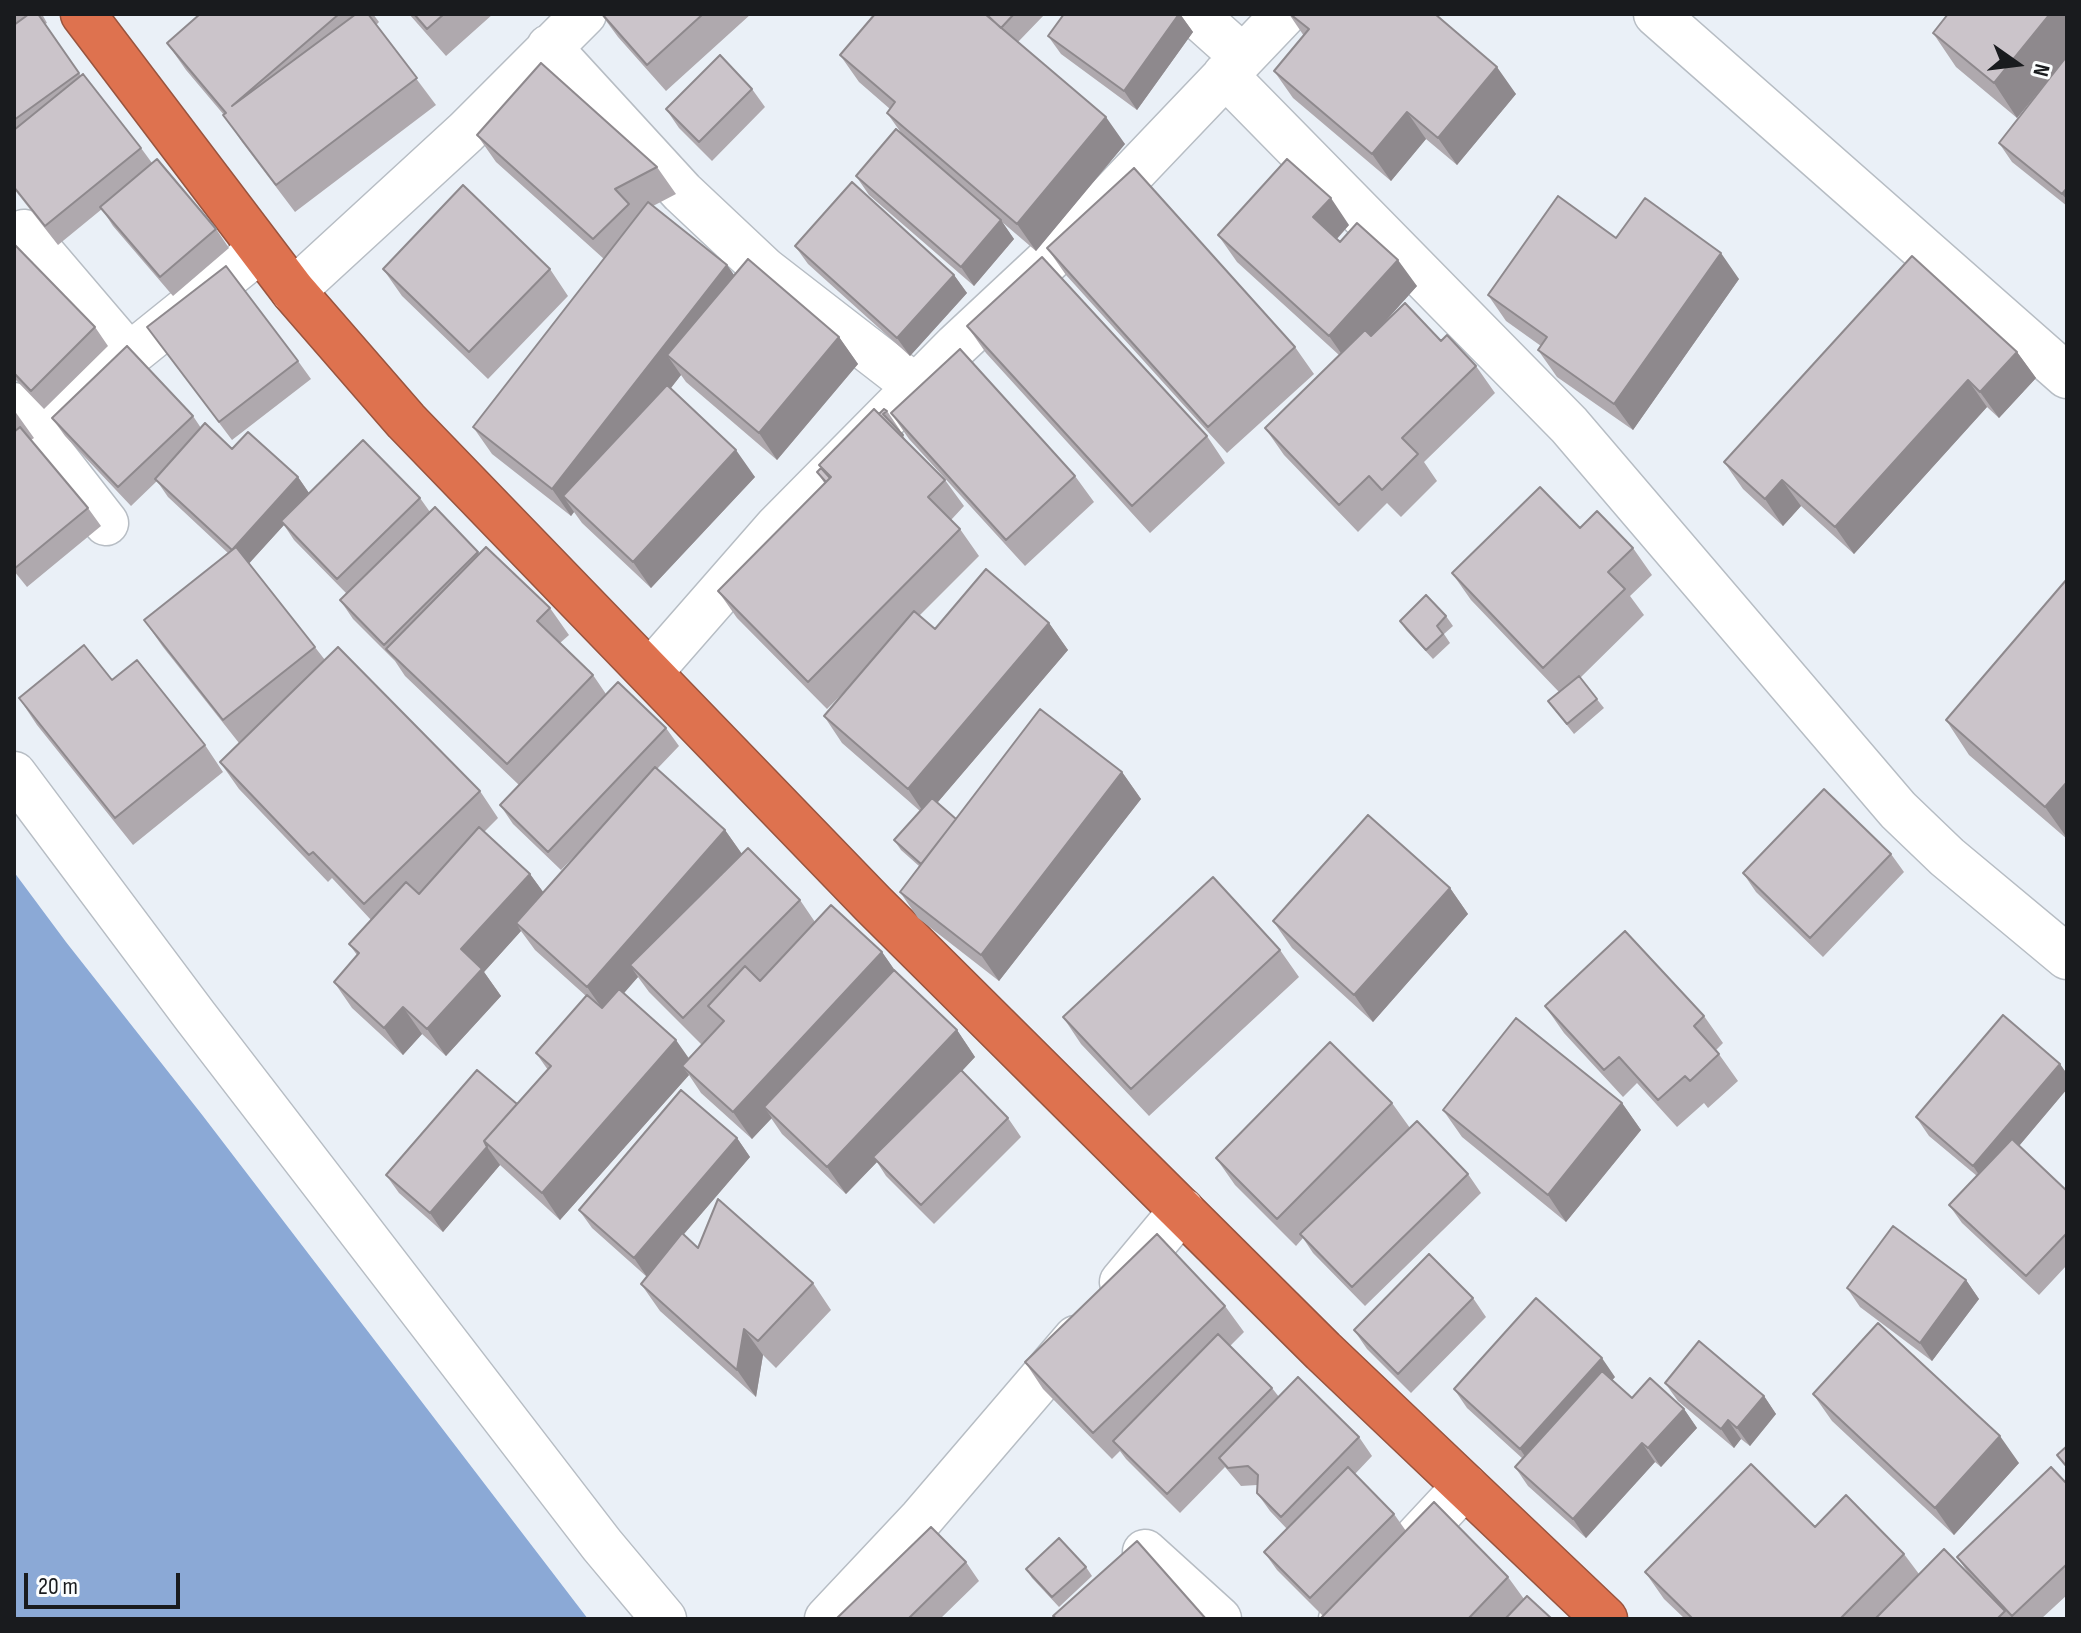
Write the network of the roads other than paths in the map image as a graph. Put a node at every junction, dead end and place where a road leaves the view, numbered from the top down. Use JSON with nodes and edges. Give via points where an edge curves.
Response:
{"nodes":[{"id":1,"x":83,"y":14,"type":"edge"},
{"id":2,"x":584,"y":14,"type":"edge"},
{"id":3,"x":1195,"y":14,"type":"edge"},
{"id":4,"x":1284,"y":14,"type":"edge"},
{"id":5,"x":1656,"y":14,"type":"edge"},
{"id":6,"x":549,"y":47,"type":"junction"},
{"id":7,"x":1234,"y":66,"type":"junction"},
{"id":8,"x":24,"y":232,"type":"dead end"},
{"id":9,"x":260,"y":250,"type":"junction"},
{"id":10,"x":293,"y":291,"type":"junction"},
{"id":11,"x":129,"y":355,"type":"junction"},
{"id":12,"x":2067,"y":376,"type":"edge"},
{"id":13,"x":916,"y":387,"type":"junction"},
{"id":14,"x":25,"y":418,"type":"edge"},
{"id":15,"x":106,"y":523,"type":"dead end"},
{"id":16,"x":651,"y":671,"type":"junction"},
{"id":17,"x":14,"y":774,"type":"edge"},
{"id":18,"x":2067,"y":957,"type":"edge"},
{"id":19,"x":1182,"y":1210,"type":"junction"},
{"id":20,"x":1465,"y":1486,"type":"junction"},
{"id":21,"x":1145,"y":1552,"type":"edge"},
{"id":22,"x":664,"y":1619,"type":"edge"},
{"id":23,"x":827,"y":1619,"type":"edge"},
{"id":24,"x":1219,"y":1619,"type":"edge"},
{"id":25,"x":1341,"y":1619,"type":"edge"},
{"id":26,"x":1605,"y":1619,"type":"edge"}],
"edges":[{"from":1,"to":9,"type":"highway"},
{"from":2,"to":6,"type":"street"},
{"from":3,"to":7,"type":"street"},
{"from":4,"to":7,"type":"street"},
{"from":5,"to":12,"type":"street"},
{"from":6,"to":10,"type":"street","via":[[466,132]]},
{"from":6,"to":13,"type":"street","via":[[682,192],[765,270]]},
{"from":7,"to":13,"type":"street","via":[[1060,249]]},
{"from":7,"to":18,"type":"street","via":[[1569,425],[1898,810]]},
{"from":8,"to":11,"type":"street"},
{"from":9,"to":10,"type":"highway"},
{"from":9,"to":11,"type":"street"},
{"from":10,"to":16,"type":"highway","via":[[406,421]]},
{"from":11,"to":14,"type":"street"},
{"from":13,"to":16,"type":"street","via":[[777,527]]},
{"from":14,"to":15,"type":"street"},
{"from":16,"to":19,"type":"highway","via":[[873,904]]},
{"from":17,"to":22,"type":"street","via":[[195,1016]]},
{"from":19,"to":20,"type":"highway"},
{"from":19,"to":23,"type":"street","via":[[1016,1410]]},
{"from":20,"to":25,"type":"street"},
{"from":20,"to":26,"type":"highway"},
{"from":21,"to":24,"type":"street"}]}
